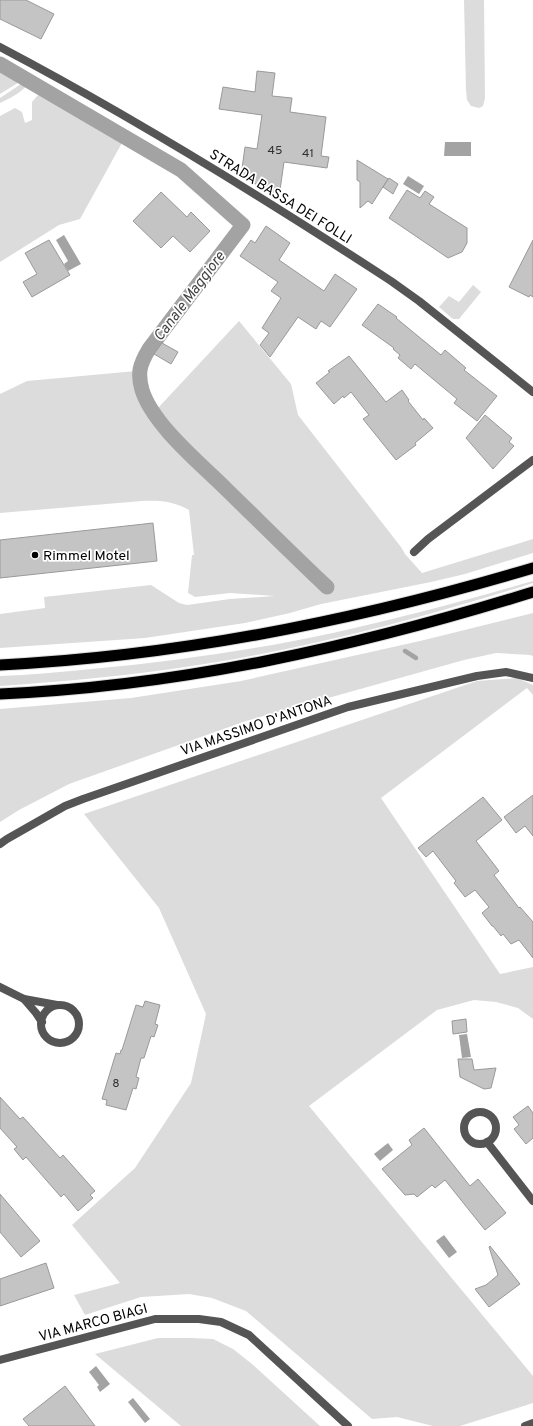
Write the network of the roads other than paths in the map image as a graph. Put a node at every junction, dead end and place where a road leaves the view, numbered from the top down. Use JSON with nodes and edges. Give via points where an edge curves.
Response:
{"nodes":[{"id":1,"x":0,"y":47,"type":"edge"},
{"id":2,"x":533,"y":392,"type":"edge"},
{"id":3,"x":533,"y":460,"type":"edge"},
{"id":4,"x":414,"y":552,"type":"dead end"},
{"id":5,"x":533,"y":568,"type":"edge"},
{"id":6,"x":533,"y":592,"type":"edge"},
{"id":7,"x":0,"y":665,"type":"edge"},
{"id":8,"x":533,"y":678,"type":"edge"},
{"id":9,"x":0,"y":694,"type":"edge"},
{"id":10,"x":0,"y":844,"type":"edge"},
{"id":11,"x":0,"y":987,"type":"edge"},
{"id":12,"x":24,"y":999,"type":"junction"},
{"id":13,"x":57,"y":1005,"type":"junction"},
{"id":14,"x":42,"y":1022,"type":"junction"},
{"id":15,"x":488,"y":1142,"type":"dead end"},
{"id":16,"x":533,"y":1201,"type":"edge"},
{"id":17,"x":0,"y":1360,"type":"edge"},
{"id":18,"x":533,"y":1423,"type":"edge"},
{"id":19,"x":348,"y":1426,"type":"edge"},
{"id":20,"x":525,"y":1426,"type":"edge"}],
"edges":[{"from":1,"to":2,"type":"street","name":"STRADA BASSA DEI FOLLI","via":[[158,135],[386,278],[419,301]]},
{"from":3,"to":4,"type":"street"},
{"from":5,"to":7,"type":"highway","via":[[396,606],[300,628],[153,651]]},
{"from":6,"to":9,"type":"highway","via":[[371,638],[235,668],[132,683]]},
{"from":8,"to":10,"type":"street","name":"VIA MASSIMO D'ANTONA","via":[[506,672],[477,676],[348,708],[65,806]]},
{"from":11,"to":12,"type":"street"},
{"from":12,"to":13,"type":"street"},
{"from":12,"to":14,"type":"street"},
{"from":13,"to":14,"type":"street","via":[[46,1011]]},
{"from":13,"to":14,"type":"street","via":[[69,1007],[77,1015],[79,1021],[76,1034],[66,1041],[54,1041],[44,1033]]},
{"from":15,"to":16,"type":"street"},
{"from":17,"to":19,"type":"street","name":"VIA MARCO BIAGI","via":[[154,1319],[199,1319],[220,1322],[249,1335]]},
{"from":18,"to":20,"type":"street"}]}
